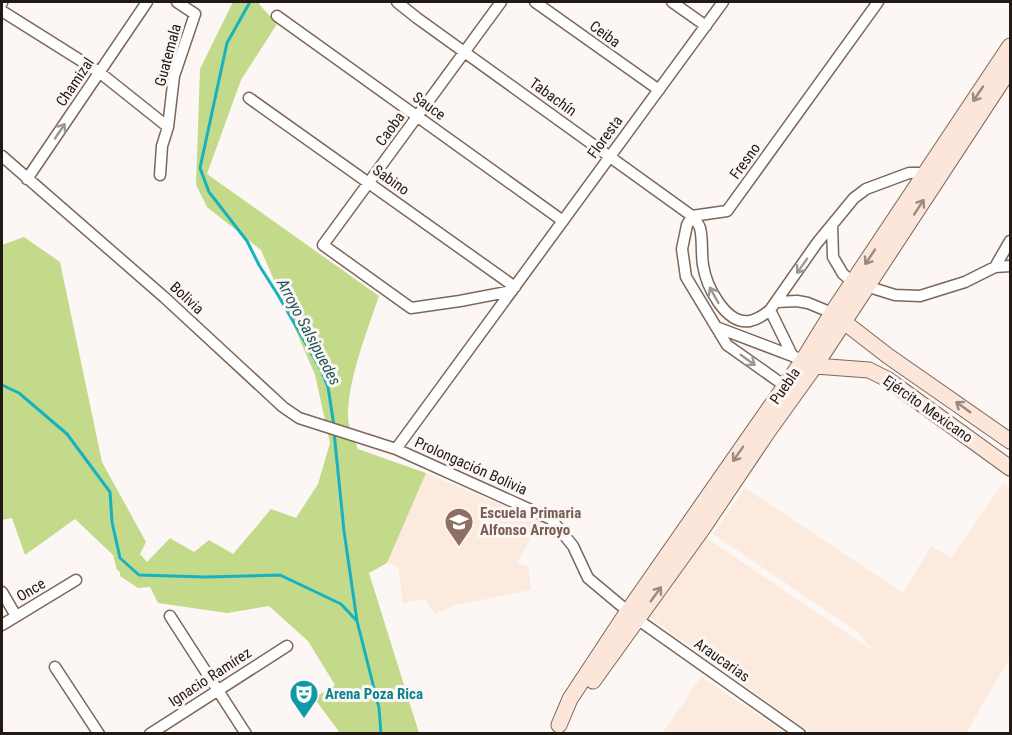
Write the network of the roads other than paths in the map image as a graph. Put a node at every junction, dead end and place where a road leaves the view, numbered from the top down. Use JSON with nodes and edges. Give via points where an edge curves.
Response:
{"nodes":[{"id":1,"x":147,"y":2,"type":"edge"},
{"id":2,"x":177,"y":2,"type":"edge"},
{"id":3,"x":397,"y":2,"type":"edge"},
{"id":4,"x":501,"y":2,"type":"edge"},
{"id":5,"x":535,"y":2,"type":"edge"},
{"id":6,"x":672,"y":2,"type":"edge"},
{"id":7,"x":723,"y":2,"type":"edge"},
{"id":8,"x":878,"y":2,"type":"edge"},
{"id":9,"x":2,"y":11,"type":"edge"},
{"id":10,"x":277,"y":16,"type":"dead end"},
{"id":11,"x":706,"y":26,"type":"junction"},
{"id":12,"x":1011,"y":46,"type":"edge"},
{"id":13,"x":464,"y":52,"type":"junction"},
{"id":14,"x":1011,"y":69,"type":"edge"},
{"id":15,"x":99,"y":72,"type":"junction"},
{"id":16,"x":658,"y":90,"type":"junction"},
{"id":17,"x":249,"y":98,"type":"dead end"},
{"id":18,"x":417,"y":117,"type":"junction"},
{"id":19,"x":168,"y":127,"type":"junction"},
{"id":20,"x":610,"y":157,"type":"junction"},
{"id":21,"x":3,"y":160,"type":"edge"},
{"id":22,"x":160,"y":175,"type":"dead end"},
{"id":23,"x":932,"y":176,"type":"junction"},
{"id":24,"x":27,"y":179,"type":"junction"},
{"id":25,"x":369,"y":183,"type":"junction"},
{"id":26,"x":692,"y":216,"type":"junction"},
{"id":27,"x":563,"y":221,"type":"junction"},
{"id":28,"x":832,"y":225,"type":"junction"},
{"id":29,"x":1011,"y":241,"type":"edge"},
{"id":30,"x":1011,"y":266,"type":"edge"},
{"id":31,"x":995,"y":267,"type":"junction"},
{"id":32,"x":860,"y":284,"type":"junction"},
{"id":33,"x":513,"y":289,"type":"junction"},
{"id":34,"x":774,"y":306,"type":"junction"},
{"id":35,"x":838,"y":317,"type":"junction"},
{"id":36,"x":716,"y":327,"type":"junction"},
{"id":37,"x":888,"y":356,"type":"junction"},
{"id":38,"x":803,"y":360,"type":"junction"},
{"id":39,"x":869,"y":370,"type":"junction"},
{"id":40,"x":785,"y":386,"type":"junction"},
{"id":41,"x":364,"y":439,"type":"joint"},
{"id":42,"x":1011,"y":441,"type":"edge"},
{"id":43,"x":396,"y":449,"type":"junction"},
{"id":44,"x":1011,"y":468,"type":"edge"},
{"id":45,"x":76,"y":580,"type":"dead end"},
{"id":46,"x":2,"y":592,"type":"edge"},
{"id":47,"x":633,"y":615,"type":"junction"},
{"id":48,"x":16,"y":616,"type":"junction"},
{"id":49,"x":170,"y":616,"type":"dead end"},
{"id":50,"x":2,"y":625,"type":"edge"},
{"id":51,"x":287,"y":646,"type":"dead end"},
{"id":52,"x":55,"y":667,"type":"dead end"},
{"id":53,"x":218,"y":690,"type":"junction"},
{"id":54,"x":553,"y":729,"type":"edge"},
{"id":55,"x":99,"y":734,"type":"edge"},
{"id":56,"x":150,"y":734,"type":"edge"},
{"id":57,"x":246,"y":734,"type":"edge"},
{"id":58,"x":800,"y":734,"type":"edge"}],
"edges":[{"from":1,"to":15,"type":"street","name":"Chamizal"},
{"from":2,"to":19,"type":"street","name":"Guatemala","via":[[195,14],[174,76]]},
{"from":3,"to":13,"type":"street","name":"Tabachín"},
{"from":4,"to":13,"type":"street","name":"Caoba"},
{"from":5,"to":16,"type":"street","name":"Ceiba"},
{"from":6,"to":11,"type":"street"},
{"from":7,"to":11,"type":"street","name":"Floresta"},
{"from":8,"to":26,"type":"street","name":"Fresno","via":[[727,211]]},
{"from":9,"to":15,"type":"street"},
{"from":10,"to":18,"type":"street","name":"Sauce"},
{"from":11,"to":16,"type":"street","name":"Floresta"},
{"from":12,"to":23,"type":"main road","name":"Puebla","one_way":true},
{"from":13,"to":18,"type":"street","name":"Caoba"},
{"from":13,"to":20,"type":"street","name":"Tabachín"},
{"from":14,"to":23,"type":"main road","name":"Puebla"},
{"from":15,"to":19,"type":"street"},
{"from":24,"to":15,"type":"street","name":"Chamizal","one_way":true},
{"from":16,"to":20,"type":"street","name":"Floresta"},
{"from":17,"to":25,"type":"street","name":"Sabino"},
{"from":18,"to":25,"type":"street","name":"Caoba"},
{"from":18,"to":27,"type":"street","name":"Sauce"},
{"from":19,"to":22,"type":"street"},
{"from":20,"to":26,"type":"street","name":"Tabachín"},
{"from":20,"to":27,"type":"street","name":"Floresta"},
{"from":21,"to":24,"type":"street","name":"Bolivia"},
{"from":23,"to":28,"type":"street","via":[[909,173],[866,189]]},
{"from":23,"to":32,"type":"main road","name":"Puebla"},
{"from":24,"to":41,"type":"street","name":"Bolivia","via":[[283,407],[299,418]]},
{"from":25,"to":33,"type":"street","name":"Sabino"},
{"from":25,"to":33,"type":"street","name":"Caoba","via":[[323,245],[411,308]]},
{"from":34,"to":26,"type":"street","one_way":true,"via":[[761,317],[748,321],[727,313],[707,282],[700,227]]},
{"from":26,"to":36,"type":"street","via":[[682,249],[686,277]]},
{"from":27,"to":33,"type":"street","name":"Floresta"},
{"from":28,"to":32,"type":"street","via":[[833,257],[843,274]]},
{"from":28,"to":34,"type":"street","one_way":true},
{"from":29,"to":31,"type":"street"},
{"from":30,"to":31,"type":"street"},
{"from":31,"to":32,"type":"street","via":[[965,282],[920,296],[894,295]]},
{"from":32,"to":35,"type":"main road","name":"Puebla"},
{"from":33,"to":43,"type":"street","name":"Floresta"},
{"from":34,"to":35,"type":"street","via":[[797,301]]},
{"from":34,"to":38,"type":"street"},
{"from":35,"to":37,"type":"main road","name":"Ejército Mexicano"},
{"from":35,"to":38,"type":"main road","name":"Puebla"},
{"from":36,"to":38,"type":"street"},
{"from":36,"to":40,"type":"street","one_way":true,"via":[[727,345]]},
{"from":37,"to":39,"type":"main road"},
{"from":42,"to":37,"type":"main road","name":"Ejército Mexicano","one_way":true},
{"from":38,"to":39,"type":"main road","name":"Ejército Mexicano"},
{"from":38,"to":40,"type":"main road","name":"Puebla"},
{"from":47,"to":38,"type":"main road","name":"Puebla","one_way":true,"via":[[703,528],[769,430]]},
{"from":39,"to":44,"type":"main road","name":"Ejército Mexicano"},
{"from":40,"to":47,"type":"main road","name":"Puebla","one_way":true},
{"from":41,"to":43,"type":"street","name":"Prolongación Bolivia"},
{"from":43,"to":47,"type":"street","name":"Prolongación Bolivia","via":[[551,519],[573,546],[588,578]]},
{"from":45,"to":48,"type":"street","name":"Once"},
{"from":46,"to":48,"type":"street"},
{"from":47,"to":54,"type":"main road","name":"Puebla","via":[[573,710]]},
{"from":47,"to":58,"type":"street","name":"Araucarias"},
{"from":48,"to":50,"type":"street","name":"Once"},
{"from":49,"to":53,"type":"street"},
{"from":51,"to":53,"type":"street","name":"Ignacio Ramírez"},
{"from":52,"to":55,"type":"street"},
{"from":53,"to":56,"type":"street","name":"Ignacio Ramírez"},
{"from":53,"to":57,"type":"street"}]}
